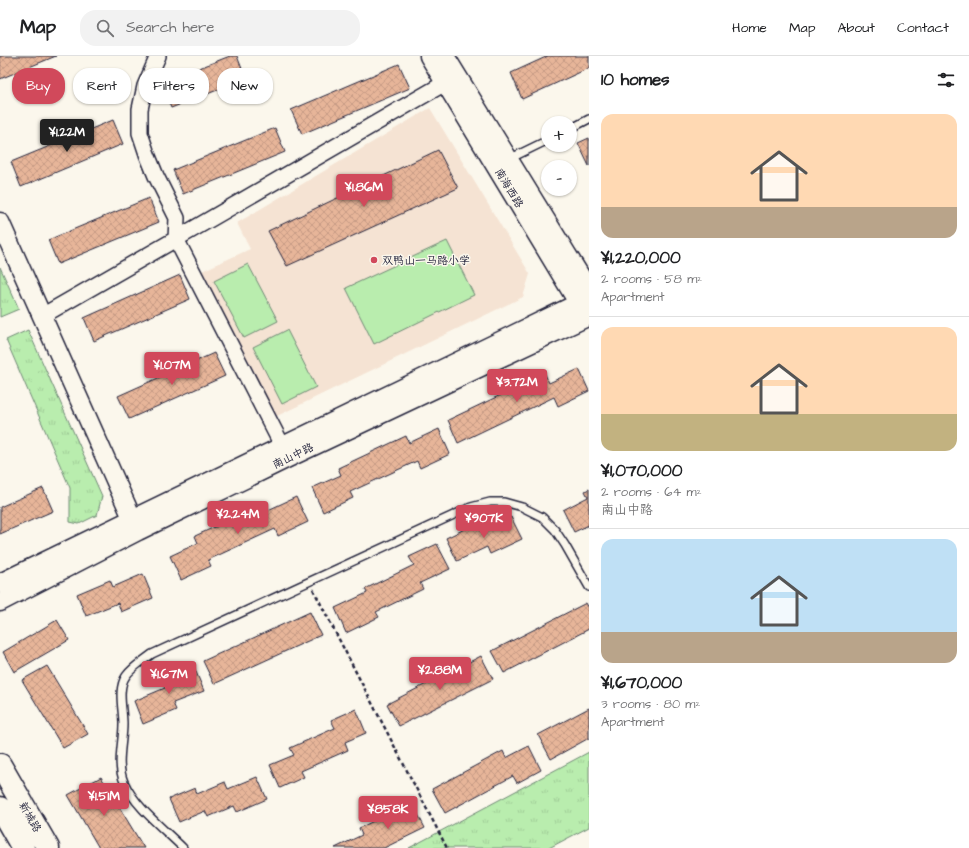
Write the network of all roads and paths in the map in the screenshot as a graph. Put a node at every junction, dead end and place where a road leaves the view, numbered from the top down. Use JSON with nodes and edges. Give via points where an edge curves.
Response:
{"nodes":[{"id":1,"x":158,"y":56,"type":"edge"},
{"id":2,"x":429,"y":56,"type":"edge"},
{"id":3,"x":444,"y":56,"type":"edge"},
{"id":4,"x":445,"y":83,"type":"junction"},
{"id":5,"x":589,"y":119,"type":"edge"},
{"id":6,"x":577,"y":125,"type":"edge"},
{"id":7,"x":541,"y":144,"type":"edge"},
{"id":8,"x":502,"y":163,"type":"junction"},
{"id":9,"x":0,"y":222,"type":"edge"},
{"id":10,"x":176,"y":239,"type":"junction"},
{"id":11,"x":587,"y":307,"type":"edge"},
{"id":12,"x":42,"y":316,"type":"junction"},
{"id":13,"x":285,"y":452,"type":"junction"},
{"id":14,"x":135,"y":525,"type":"junction"},
{"id":15,"x":310,"y":582,"type":"junction"},
{"id":16,"x":0,"y":583,"type":"edge"},
{"id":17,"x":589,"y":587,"type":"edge"},
{"id":18,"x":0,"y":602,"type":"edge"},
{"id":19,"x":0,"y":765,"type":"edge"},
{"id":20,"x":0,"y":808,"type":"edge"},
{"id":21,"x":23,"y":848,"type":"edge"},
{"id":22,"x":48,"y":848,"type":"edge"},
{"id":23,"x":183,"y":848,"type":"edge"},
{"id":24,"x":448,"y":848,"type":"edge"}],
"edges":[{"from":1,"to":10,"type":"street","via":[[145,86],[140,109],[140,133],[177,218]]},
{"from":2,"to":4,"type":"street","name":"南海西路"},
{"from":3,"to":8,"type":"street","name":"南海西路"},
{"from":4,"to":8,"type":"street","name":"南海西路"},
{"from":4,"to":10,"type":"street"},
{"from":5,"to":6,"type":"lane"},
{"from":7,"to":8,"type":"lane"},
{"from":8,"to":11,"type":"street","name":"南海西路"},
{"from":9,"to":12,"type":"street"},
{"from":10,"to":12,"type":"street"},
{"from":10,"to":13,"type":"street"},
{"from":11,"to":13,"type":"street","name":"南山中路"},
{"from":12,"to":14,"type":"street"},
{"from":13,"to":14,"type":"street","name":"南山中路"},
{"from":14,"to":16,"type":"street","name":"南山中路"},
{"from":14,"to":18,"type":"street","name":"南山中路"},
{"from":15,"to":17,"type":"lane","via":[[471,508],[490,502],[504,502],[542,517],[565,545]]},
{"from":15,"to":23,"type":"lane","via":[[152,654],[125,677],[121,692],[123,724],[120,770],[124,782],[148,814]]},
{"from":15,"to":24,"type":"path"},
{"from":19,"to":22,"type":"main road","name":"新城路"},
{"from":20,"to":21,"type":"main road","name":"新城路"}]}
